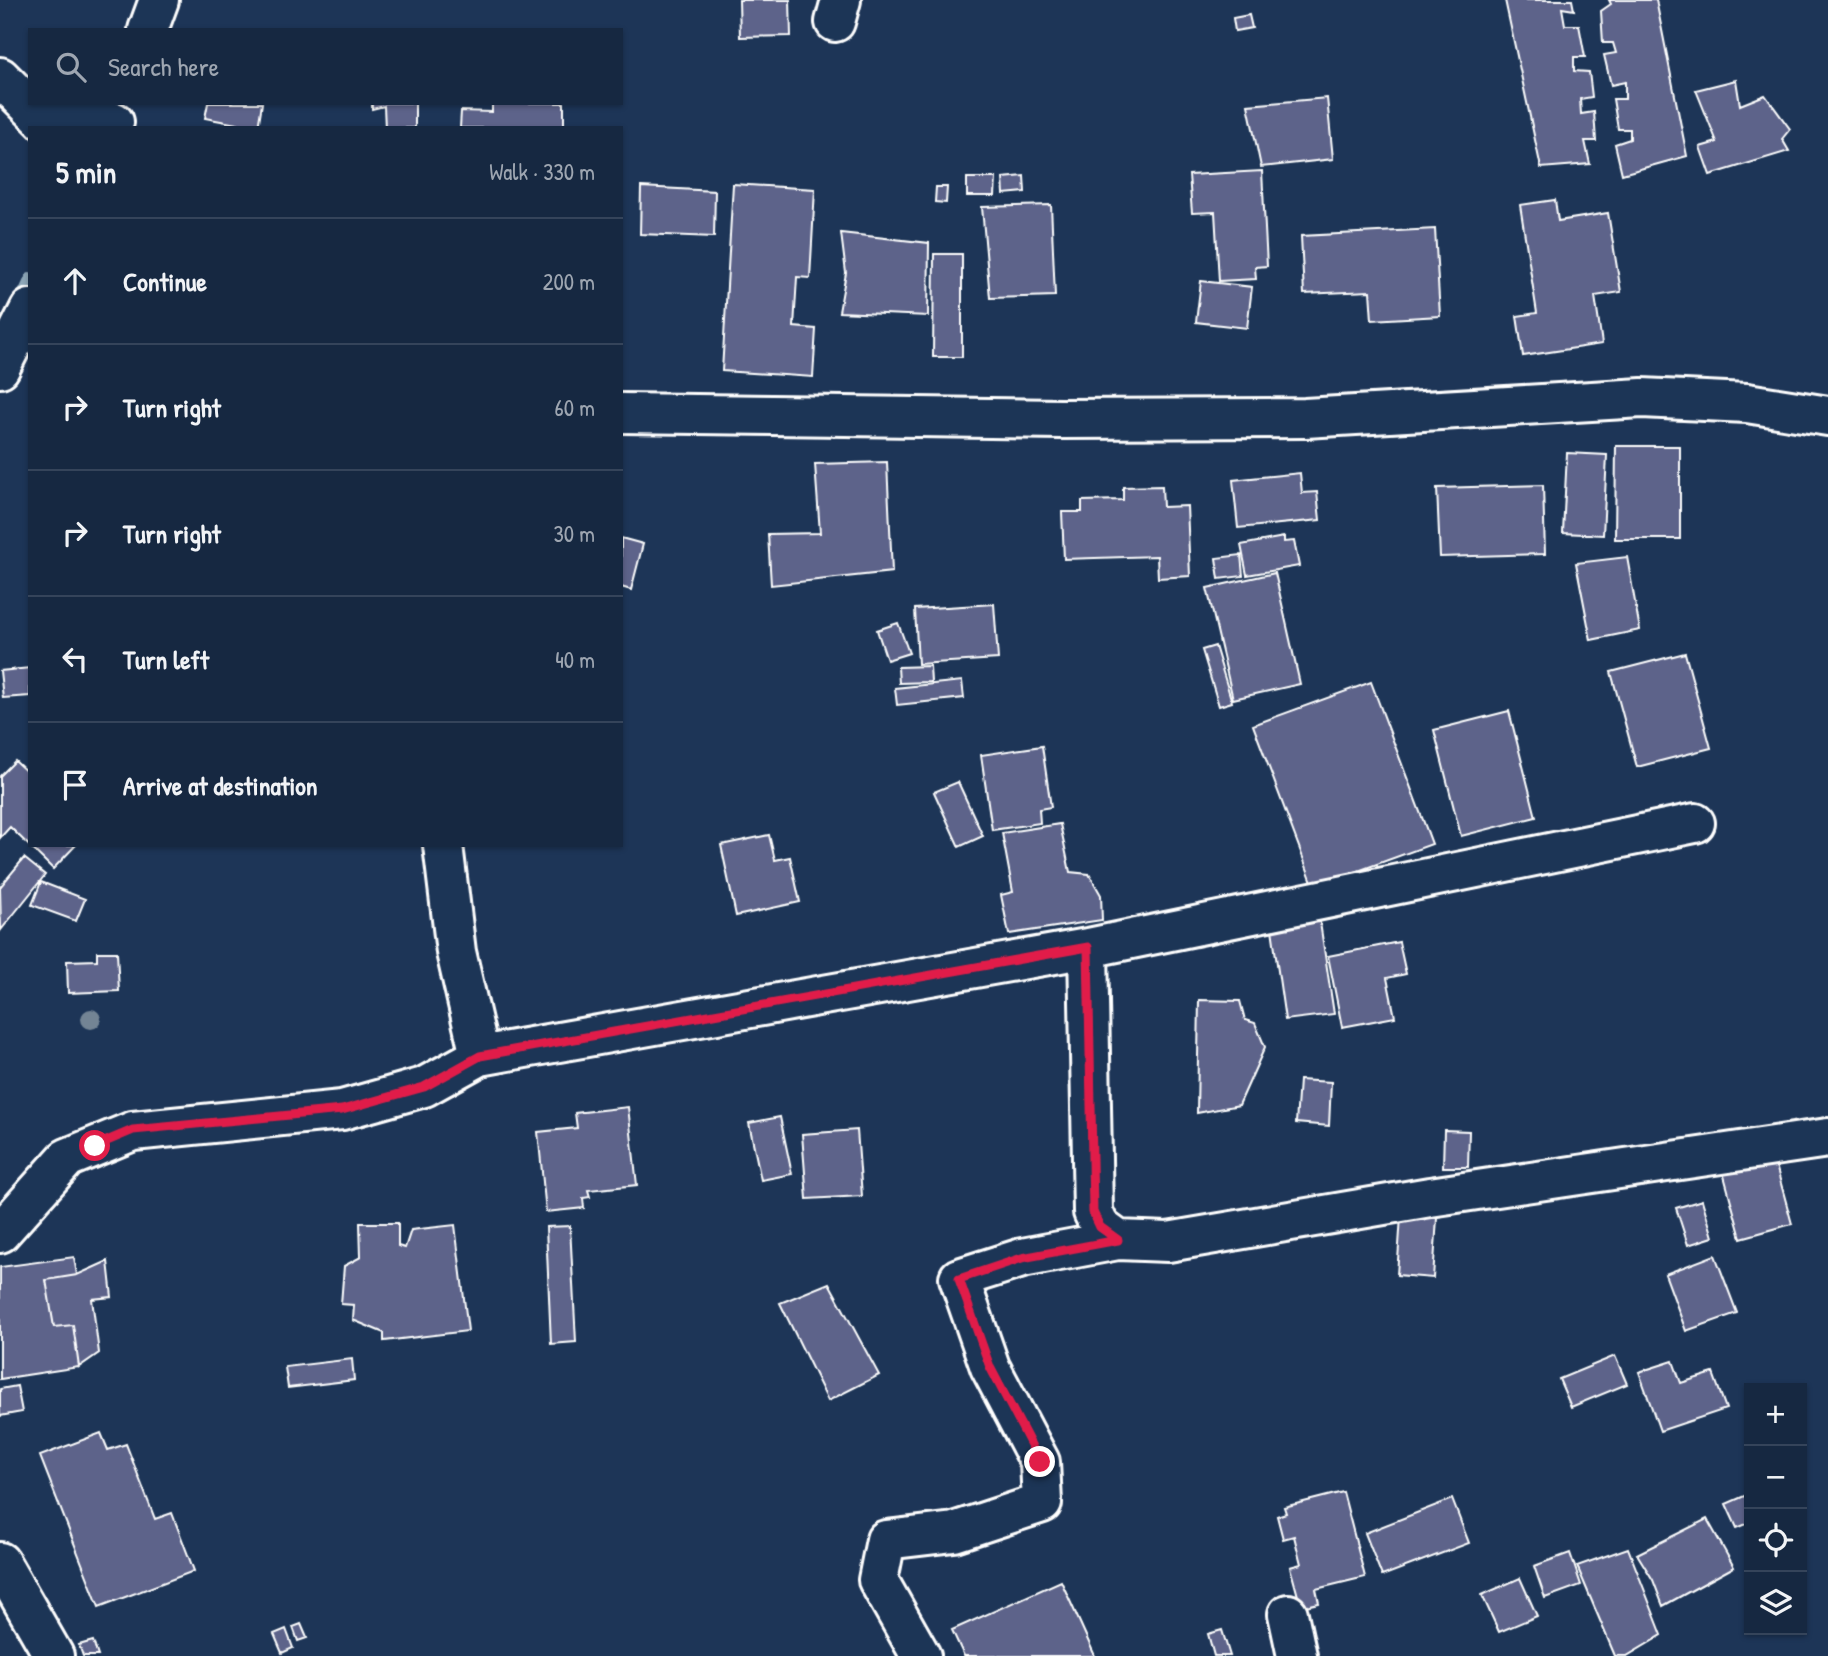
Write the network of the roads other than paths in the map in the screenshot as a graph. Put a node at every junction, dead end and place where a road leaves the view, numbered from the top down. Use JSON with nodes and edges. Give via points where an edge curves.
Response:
{"nodes":[{"id":1,"x":159,"y":0,"type":"edge"},
{"id":2,"x":149,"y":28,"type":"edge"},
{"id":3,"x":0,"y":77,"type":"edge"},
{"id":4,"x":28,"y":92,"type":"edge"},
{"id":5,"x":28,"y":105,"type":"edge"},
{"id":6,"x":28,"y":105,"type":"edge"},
{"id":7,"x":52,"y":105,"type":"edge"},
{"id":8,"x":115,"y":118,"type":"edge"},
{"id":9,"x":49,"y":126,"type":"edge"},
{"id":10,"x":28,"y":313,"type":"edge"},
{"id":11,"x":0,"y":368,"type":"edge"},
{"id":12,"x":623,"y":413,"type":"edge"},
{"id":13,"x":1828,"y":416,"type":"edge"},
{"id":14,"x":1695,"y":823,"type":"dead end"},
{"id":15,"x":443,"y":847,"type":"edge"},
{"id":16,"x":1088,"y":947,"type":"junction"},
{"id":17,"x":480,"y":1056,"type":"junction"},
{"id":18,"x":1828,"y":1138,"type":"edge"},
{"id":19,"x":0,"y":1233,"type":"edge"},
{"id":20,"x":1118,"y":1240,"type":"junction"},
{"id":21,"x":0,"y":1562,"type":"edge"},
{"id":22,"x":1289,"y":1614,"type":"dead end"},
{"id":23,"x":54,"y":1656,"type":"edge"},
{"id":24,"x":921,"y":1656,"type":"edge"},
{"id":25,"x":1297,"y":1656,"type":"edge"}],
"edges":[{"from":1,"to":2,"type":"street"},
{"from":3,"to":4,"type":"street"},
{"from":3,"to":6,"type":"street"},
{"from":5,"to":9,"type":"street"},
{"from":7,"to":8,"type":"street","via":[[84,119]]},
{"from":10,"to":11,"type":"street"},
{"from":12,"to":13,"type":"street","via":[[1305,418],[1642,398],[1747,403]]},
{"from":14,"to":16,"type":"street"},
{"from":15,"to":17,"type":"street","via":[[456,952]]},
{"from":16,"to":17,"type":"street"},
{"from":16,"to":20,"type":"street","via":[[1093,1212],[1100,1227]]},
{"from":17,"to":19,"type":"street","via":[[424,1087],[342,1110],[133,1130],[67,1158]]},
{"from":18,"to":20,"type":"street","via":[[1168,1242]]},
{"from":20,"to":24,"type":"street","via":[[1022,1258],[959,1279],[990,1367],[1040,1462],[1042,1503],[954,1532],[886,1541],[878,1580]]},
{"from":21,"to":23,"type":"street"},
{"from":22,"to":25,"type":"street"}]}
